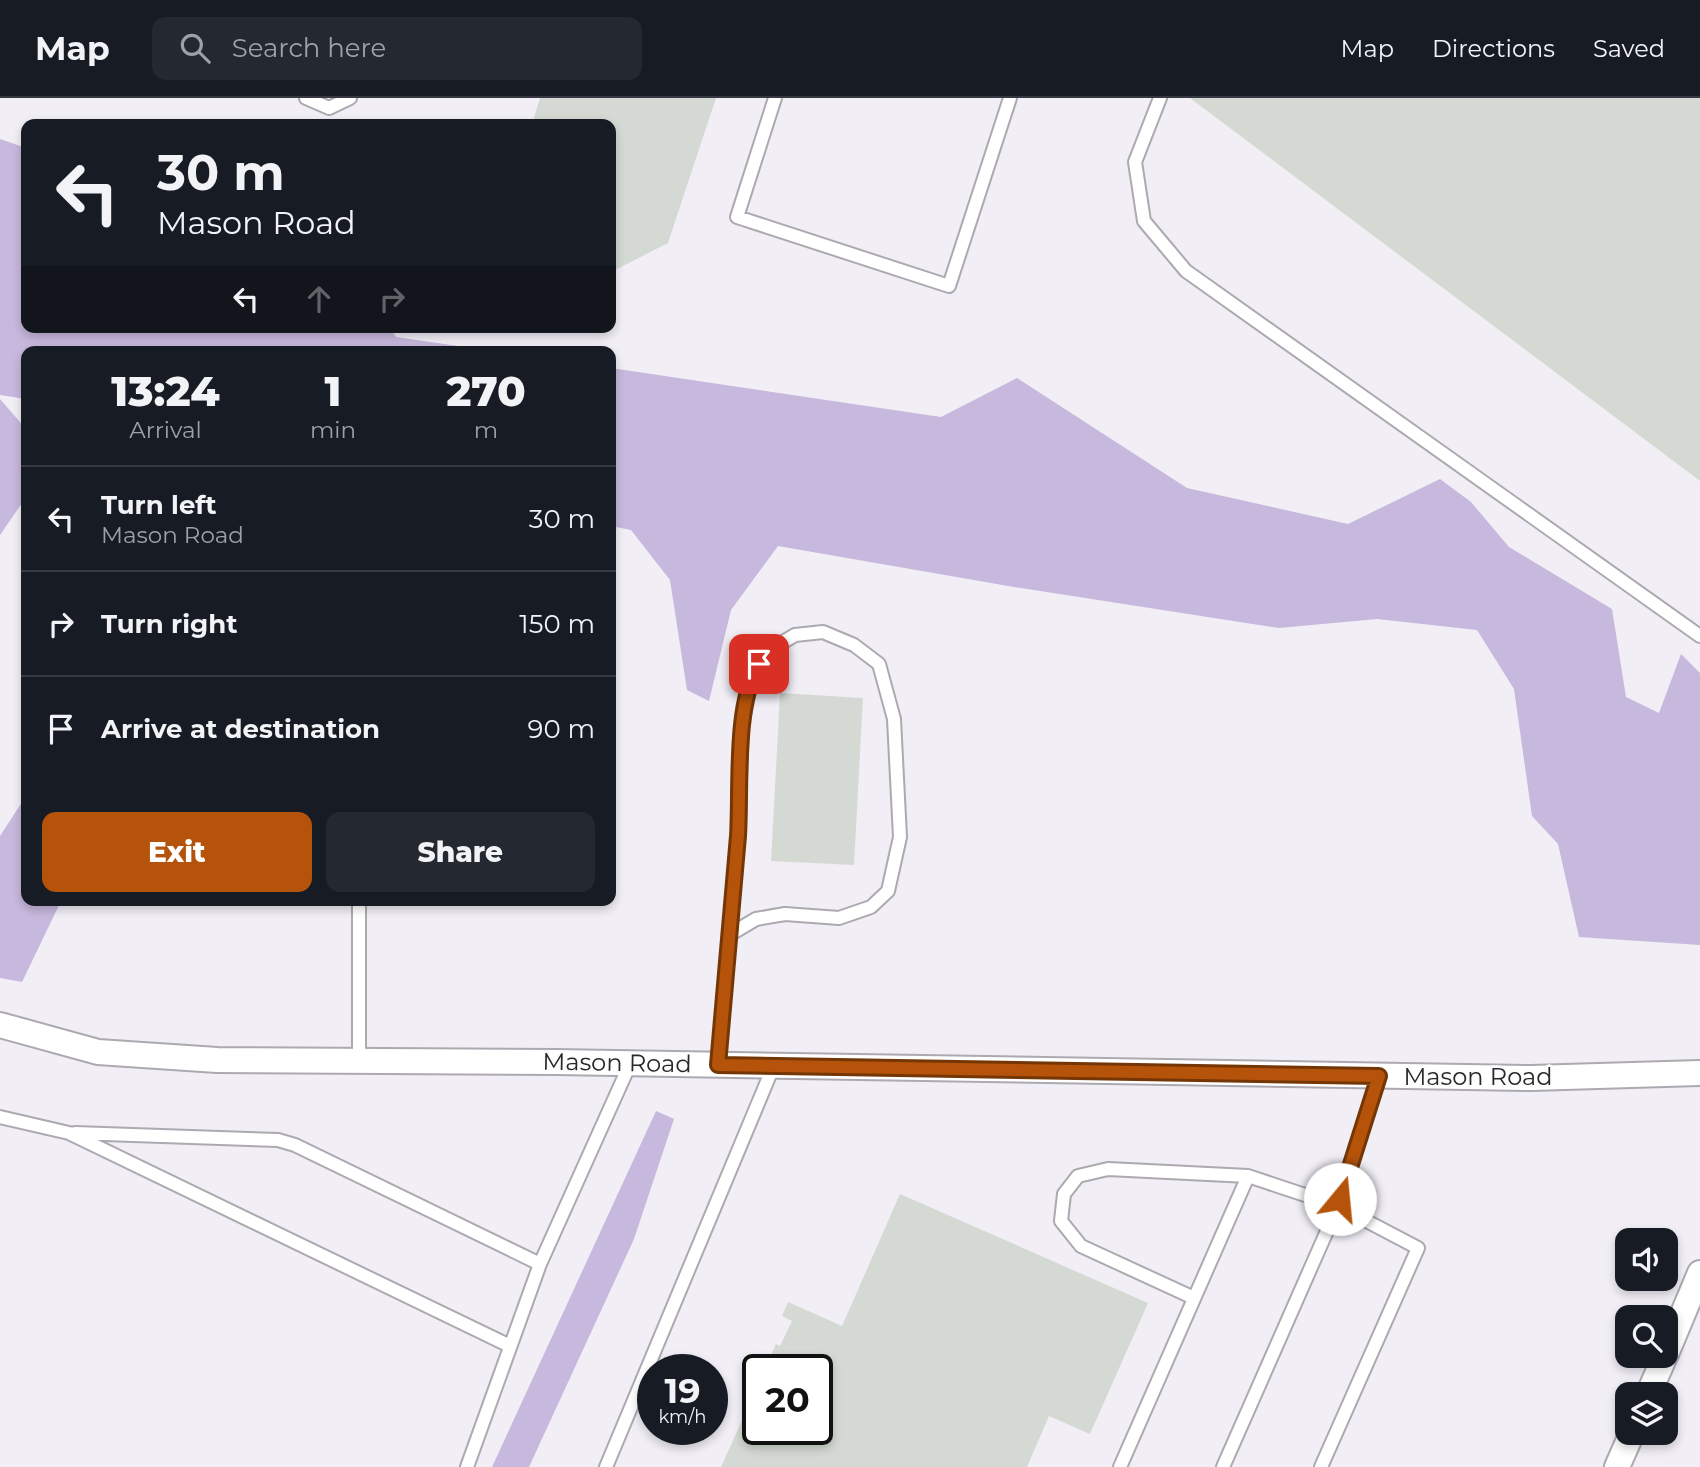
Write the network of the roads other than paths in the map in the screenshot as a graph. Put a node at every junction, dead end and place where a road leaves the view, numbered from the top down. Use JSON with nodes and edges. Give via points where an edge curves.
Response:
{"nodes":[{"id":1,"x":306,"y":98,"type":"edge"},
{"id":2,"x":351,"y":98,"type":"edge"},
{"id":3,"x":775,"y":98,"type":"edge"},
{"id":4,"x":1010,"y":98,"type":"edge"},
{"id":5,"x":1160,"y":98,"type":"edge"},
{"id":6,"x":1700,"y":636,"type":"edge"},
{"id":7,"x":359,"y":906,"type":"edge"},
{"id":8,"x":729,"y":935,"type":"junction"},
{"id":9,"x":0,"y":1025,"type":"edge"},
{"id":10,"x":359,"y":1061,"type":"junction"},
{"id":11,"x":630,"y":1064,"type":"junction"},
{"id":12,"x":718,"y":1065,"type":"junction"},
{"id":13,"x":774,"y":1065,"type":"junction"},
{"id":14,"x":1700,"y":1073,"type":"edge"},
{"id":15,"x":1379,"y":1076,"type":"junction"},
{"id":16,"x":0,"y":1117,"type":"edge"},
{"id":17,"x":69,"y":1133,"type":"junction"},
{"id":18,"x":1248,"y":1176,"type":"junction"},
{"id":19,"x":1338,"y":1206,"type":"junction"},
{"id":20,"x":540,"y":1264,"type":"junction"},
{"id":21,"x":1700,"y":1273,"type":"edge"},
{"id":22,"x":1194,"y":1298,"type":"junction"},
{"id":23,"x":1678,"y":1326,"type":"edge"},
{"id":24,"x":510,"y":1346,"type":"junction"},
{"id":25,"x":1627,"y":1445,"type":"edge"},
{"id":26,"x":467,"y":1467,"type":"edge"},
{"id":27,"x":606,"y":1467,"type":"edge"},
{"id":28,"x":1119,"y":1467,"type":"edge"},
{"id":29,"x":1223,"y":1467,"type":"edge"},
{"id":30,"x":1321,"y":1467,"type":"edge"},
{"id":31,"x":1617,"y":1467,"type":"edge"}],
"edges":[{"from":1,"to":2,"type":"lane","via":[[329,108]]},
{"from":3,"to":4,"type":"lane","via":[[737,217],[949,286]]},
{"from":5,"to":6,"type":"lane","via":[[1135,162],[1136,174],[1144,221],[1186,271]]},
{"from":7,"to":10,"type":"lane"},
{"from":8,"to":8,"type":"lane","via":[[742,725],[752,676],[766,652],[794,635],[823,632],[854,645],[879,664],[894,719],[900,837],[888,891],[871,907],[839,918],[785,914],[756,919]]},
{"from":8,"to":12,"type":"lane"},
{"from":9,"to":10,"type":"street","name":"Mason Road","via":[[98,1052],[217,1060]]},
{"from":10,"to":11,"type":"street","name":"Mason Road"},
{"from":11,"to":12,"type":"street","name":"Mason Road"},
{"from":11,"to":20,"type":"lane"},
{"from":12,"to":13,"type":"street","name":"Mason Road"},
{"from":13,"to":15,"type":"street","name":"Mason Road"},
{"from":13,"to":27,"type":"lane"},
{"from":14,"to":15,"type":"street","name":"Mason Road","via":[[1531,1079]]},
{"from":15,"to":19,"type":"lane"},
{"from":16,"to":17,"type":"lane"},
{"from":17,"to":20,"type":"lane","via":[[278,1140]]},
{"from":17,"to":24,"type":"lane"},
{"from":18,"to":19,"type":"lane"},
{"from":18,"to":22,"type":"lane"},
{"from":18,"to":22,"type":"lane","via":[[1108,1169],[1078,1176],[1064,1194],[1061,1221],[1081,1246]]},
{"from":19,"to":29,"type":"lane"},
{"from":19,"to":30,"type":"lane","via":[[1419,1248]]},
{"from":20,"to":24,"type":"lane"},
{"from":21,"to":23,"type":"street"},
{"from":22,"to":28,"type":"lane"},
{"from":24,"to":26,"type":"lane"},
{"from":25,"to":31,"type":"street"}]}
